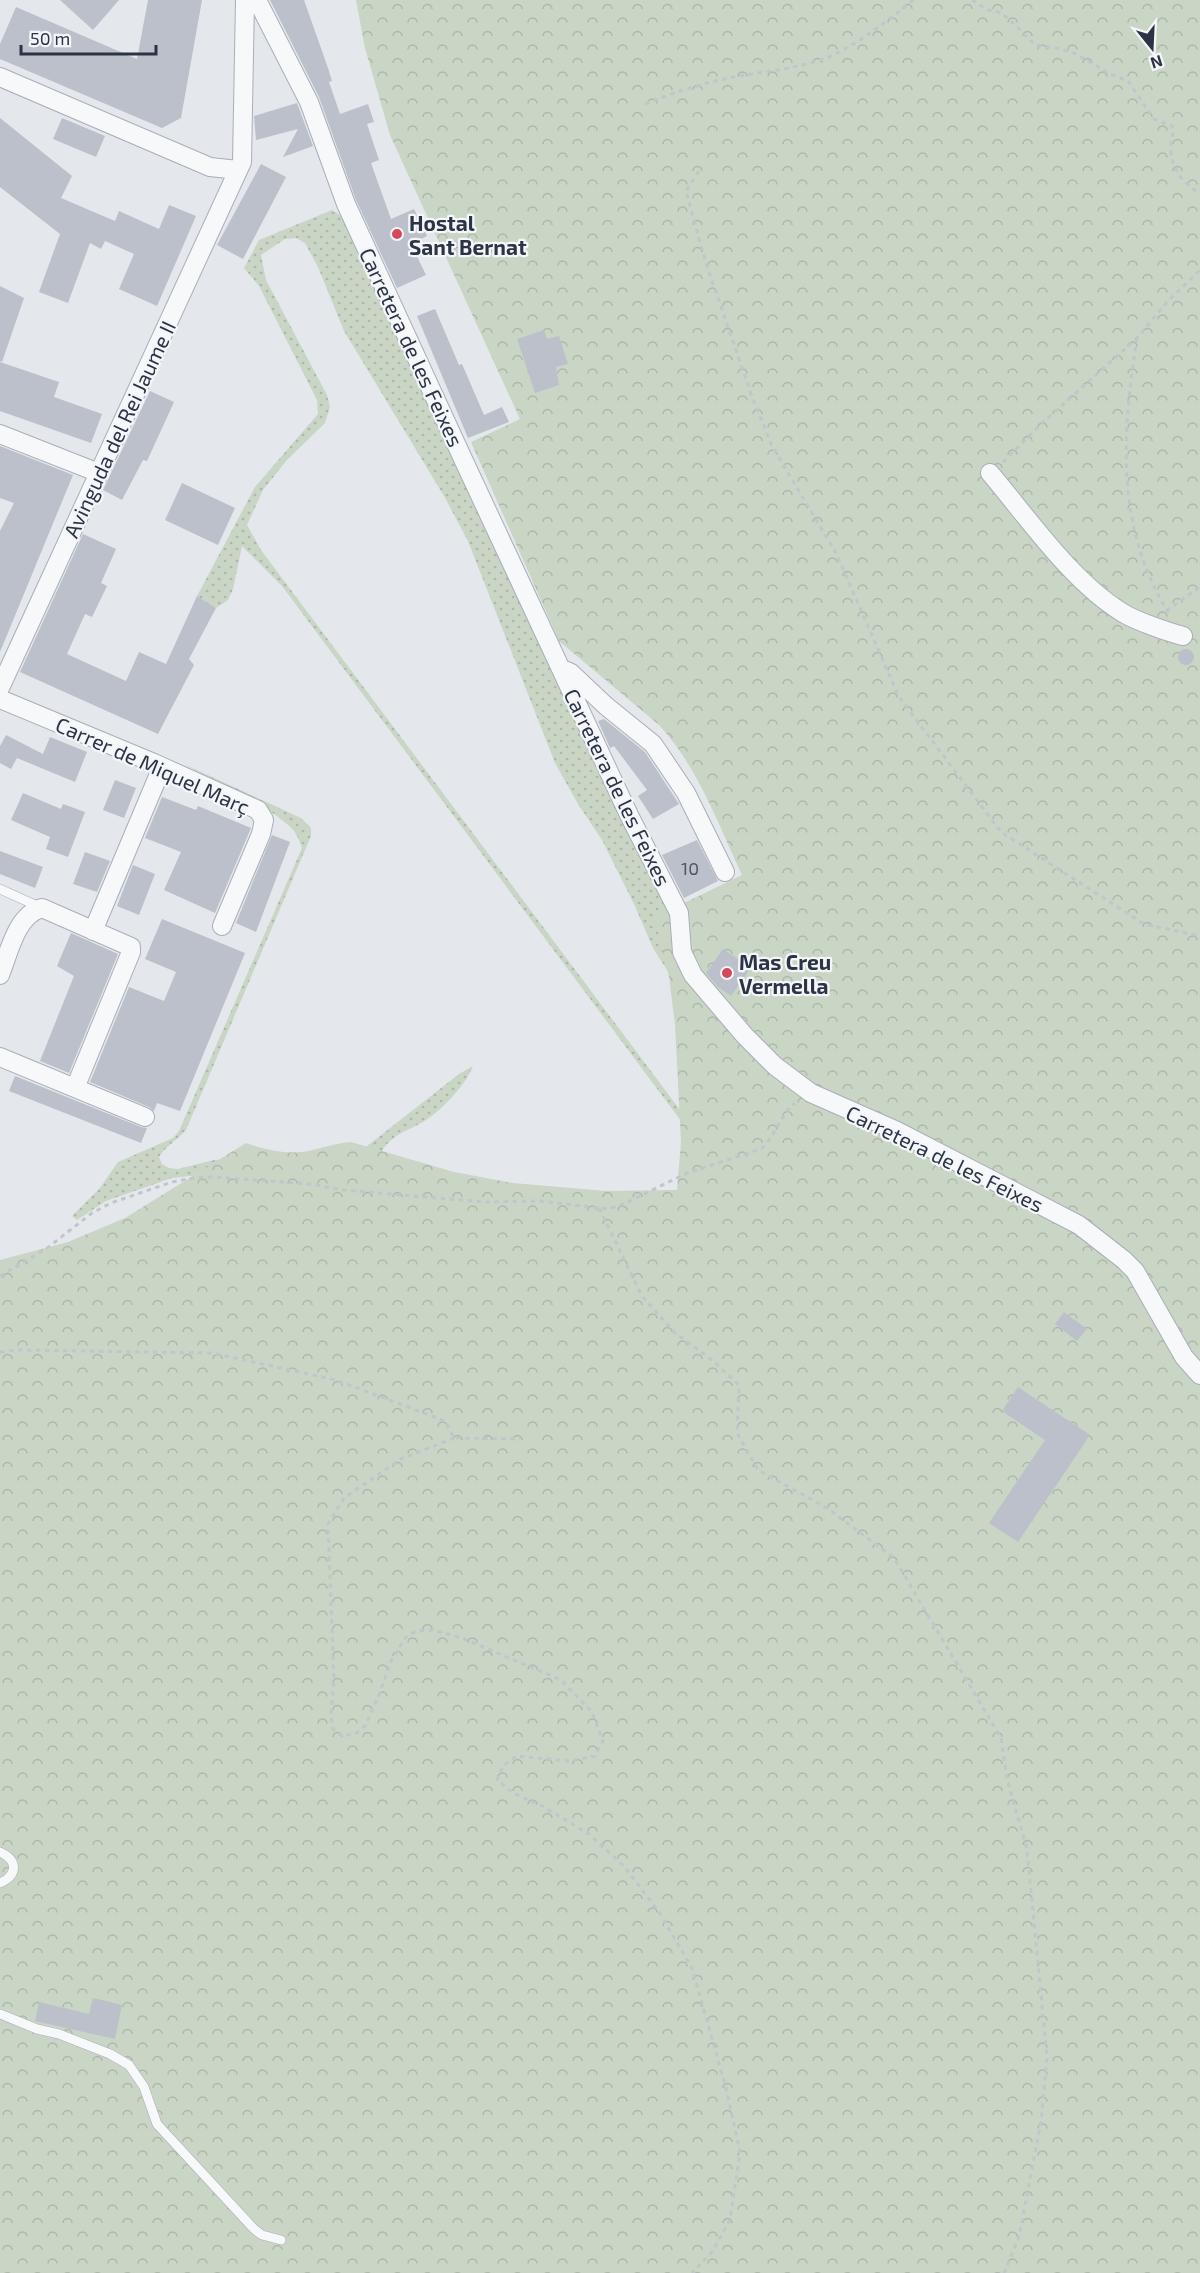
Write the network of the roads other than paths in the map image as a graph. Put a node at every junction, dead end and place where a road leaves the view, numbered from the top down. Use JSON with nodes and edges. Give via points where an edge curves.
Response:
{"nodes":[{"id":1,"x":245,"y":0,"type":"edge"},
{"id":2,"x":257,"y":0,"type":"edge"},
{"id":3,"x":0,"y":77,"type":"edge"},
{"id":4,"x":238,"y":170,"type":"junction"},
{"id":5,"x":0,"y":434,"type":"edge"},
{"id":6,"x":99,"y":473,"type":"junction"},
{"id":7,"x":990,"y":473,"type":"road end"},
{"id":8,"x":1183,"y":636,"type":"road end"},
{"id":9,"x":561,"y":668,"type":"junction"},
{"id":10,"x":0,"y":688,"type":"edge"},
{"id":11,"x":0,"y":699,"type":"edge"},
{"id":12,"x":162,"y":767,"type":"junction"},
{"id":13,"x":725,"y":872,"type":"dead end"},
{"id":14,"x":0,"y":889,"type":"edge"},
{"id":15,"x":42,"y":908,"type":"junction"},
{"id":16,"x":222,"y":926,"type":"dead end"},
{"id":17,"x":93,"y":931,"type":"junction"},
{"id":18,"x":2,"y":965,"type":"edge"},
{"id":19,"x":0,"y":1057,"type":"edge"},
{"id":20,"x":75,"y":1088,"type":"junction"},
{"id":21,"x":145,"y":1117,"type":"dead end"},
{"id":22,"x":1200,"y":1375,"type":"edge"},
{"id":23,"x":0,"y":1852,"type":"edge"},
{"id":24,"x":0,"y":1883,"type":"edge"},
{"id":25,"x":0,"y":2014,"type":"edge"},
{"id":26,"x":281,"y":2240,"type":"dead end"}],
"edges":[{"from":1,"to":4,"type":"street","name":"Avinguda del Rei Jaume II","via":[[243,151]]},
{"from":2,"to":9,"type":"street","name":"Carretera de les Feixes","via":[[309,102],[346,204]]},
{"from":3,"to":4,"type":"street","via":[[210,167]]},
{"from":4,"to":6,"type":"street","name":"Avinguda del Rei Jaume II"},
{"from":5,"to":6,"type":"street"},
{"from":6,"to":10,"type":"street","name":"Avinguda del Rei Jaume II"},
{"from":7,"to":8,"type":"street","via":[[1060,556],[1105,600],[1125,615]]},
{"from":9,"to":13,"type":"street","via":[[653,744],[686,793]]},
{"from":9,"to":22,"type":"street","name":"Carretera de les Feixes","via":[[679,913],[682,952],[688,968],[709,996],[794,1082],[1079,1225],[1135,1271],[1184,1357]]},
{"from":11,"to":12,"type":"street","name":"Carrer de Miquel Març"},
{"from":12,"to":16,"type":"street","name":"Carrer de Miquel Març","via":[[258,810],[264,820]]},
{"from":12,"to":17,"type":"street"},
{"from":14,"to":15,"type":"lane"},
{"from":15,"to":17,"type":"street"},
{"from":15,"to":18,"type":"street","via":[[33,910],[23,920]]},
{"from":17,"to":20,"type":"street","via":[[127,944],[131,952]]},
{"from":19,"to":20,"type":"street"},
{"from":20,"to":21,"type":"street"},
{"from":23,"to":24,"type":"lane","via":[[14,1863],[13,1872]]},
{"from":25,"to":26,"type":"lane","via":[[110,2054],[129,2065],[144,2086],[157,2124],[254,2229]]}]}
